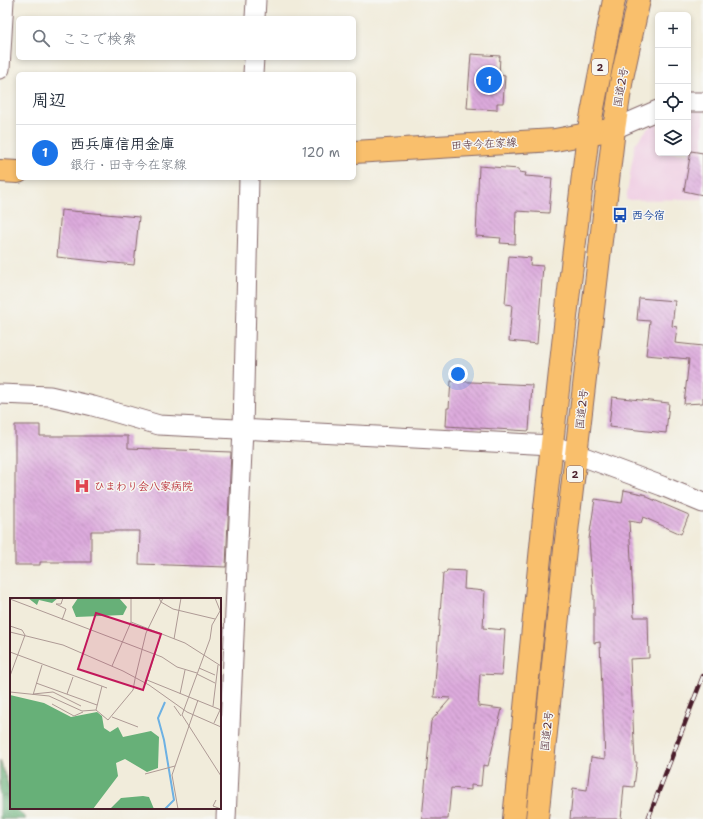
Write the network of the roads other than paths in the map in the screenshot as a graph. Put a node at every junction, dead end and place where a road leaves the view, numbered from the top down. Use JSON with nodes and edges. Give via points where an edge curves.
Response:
{"nodes":[{"id":1,"x":4,"y":0,"type":"edge"},
{"id":2,"x":256,"y":0,"type":"edge"},
{"id":3,"x":614,"y":0,"type":"edge"},
{"id":4,"x":639,"y":0,"type":"edge"},
{"id":5,"x":255,"y":16,"type":"edge"},
{"id":6,"x":254,"y":60,"type":"edge"},
{"id":7,"x":0,"y":69,"type":"edge"},
{"id":8,"x":253,"y":72,"type":"edge"},
{"id":9,"x":691,"y":102,"type":"edge"},
{"id":10,"x":703,"y":102,"type":"edge"},
{"id":11,"x":655,"y":111,"type":"edge"},
{"id":12,"x":614,"y":129,"type":"junction"},
{"id":13,"x":588,"y":134,"type":"junction"},
{"id":14,"x":356,"y":152,"type":"edge"},
{"id":15,"x":0,"y":171,"type":"edge"},
{"id":16,"x":16,"y":172,"type":"edge"},
{"id":17,"x":249,"y":180,"type":"edge"},
{"id":18,"x":0,"y":394,"type":"edge"},
{"id":19,"x":243,"y":428,"type":"junction"},
{"id":20,"x":552,"y":445,"type":"junction"},
{"id":21,"x":577,"y":453,"type":"junction"},
{"id":22,"x":662,"y":486,"type":"junction"},
{"id":23,"x":703,"y":495,"type":"edge"},
{"id":24,"x":703,"y":503,"type":"edge"},
{"id":25,"x":226,"y":819,"type":"edge"},
{"id":26,"x":514,"y":819,"type":"edge"},
{"id":27,"x":537,"y":819,"type":"edge"}],
"edges":[{"from":1,"to":7,"type":"street"},
{"from":2,"to":5,"type":"street"},
{"from":3,"to":13,"type":"main road","number":"2"},
{"from":4,"to":12,"type":"main road","name":"国道2号","number":"2"},
{"from":6,"to":8,"type":"street"},
{"from":9,"to":10,"type":"street"},
{"from":11,"to":12,"type":"street"},
{"from":12,"to":13,"type":"main road","name":"田寺今在家線"},
{"from":12,"to":21,"type":"main road","name":"国道2号","number":"2"},
{"from":13,"to":14,"type":"main road","name":"田寺今在家線","via":[[555,140]]},
{"from":13,"to":20,"type":"main road","number":"2"},
{"from":15,"to":16,"type":"main road"},
{"from":17,"to":19,"type":"street"},
{"from":18,"to":19,"type":"street","via":[[50,396],[158,425]]},
{"from":19,"to":20,"type":"street"},
{"from":19,"to":25,"type":"street"},
{"from":20,"to":21,"type":"street"},
{"from":20,"to":26,"type":"main road","number":"2"},
{"from":21,"to":22,"type":"street"},
{"from":21,"to":27,"type":"main road","name":"国道2号","number":"2"},
{"from":22,"to":23,"type":"street"},
{"from":22,"to":24,"type":"street"}]}
